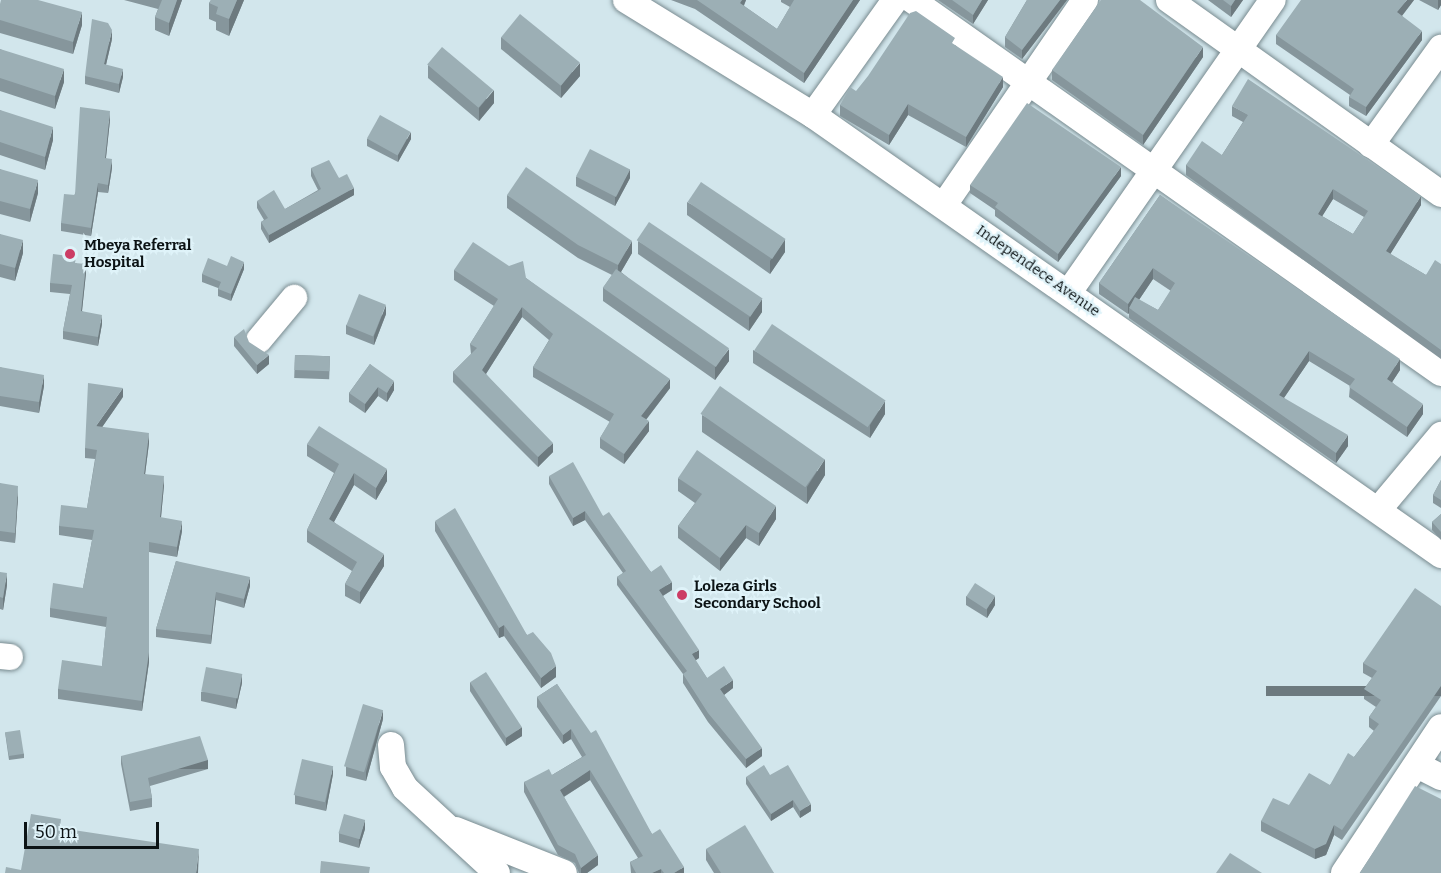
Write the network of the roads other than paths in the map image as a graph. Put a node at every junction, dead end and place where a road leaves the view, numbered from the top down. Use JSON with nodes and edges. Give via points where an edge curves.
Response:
{"nodes":[{"id":1,"x":626,"y":0,"type":"edge"},
{"id":2,"x":895,"y":0,"type":"edge"},
{"id":3,"x":912,"y":0,"type":"edge"},
{"id":4,"x":1085,"y":0,"type":"edge"},
{"id":5,"x":1169,"y":0,"type":"edge"},
{"id":6,"x":1272,"y":0,"type":"edge"},
{"id":7,"x":1441,"y":48,"type":"edge"},
{"id":8,"x":1238,"y":49,"type":"junction"},
{"id":9,"x":1028,"y":82,"type":"junction"},
{"id":10,"x":813,"y":115,"type":"junction"},
{"id":11,"x":1371,"y":145,"type":"junction"},
{"id":12,"x":1154,"y":170,"type":"junction"},
{"id":13,"x":1441,"y":194,"type":"edge"},
{"id":14,"x":944,"y":205,"type":"junction"},
{"id":15,"x":1069,"y":292,"type":"junction"},
{"id":16,"x":294,"y":298,"type":"dead end"},
{"id":17,"x":259,"y":340,"type":"dead end"},
{"id":18,"x":1441,"y":373,"type":"edge"},
{"id":19,"x":1441,"y":435,"type":"edge"},
{"id":20,"x":1379,"y":509,"type":"junction"},
{"id":21,"x":1441,"y":555,"type":"edge"},
{"id":22,"x":1441,"y":727,"type":"edge"},
{"id":23,"x":391,"y":745,"type":"dead end"},
{"id":24,"x":1417,"y":765,"type":"junction"},
{"id":25,"x":1441,"y":777,"type":"edge"},
{"id":26,"x":442,"y":824,"type":"junction"},
{"id":27,"x":497,"y":873,"type":"edge"},
{"id":28,"x":564,"y":873,"type":"edge"},
{"id":29,"x":1344,"y":873,"type":"edge"}],
"edges":[{"from":1,"to":10,"type":"street","name":"Independece Avenue"},
{"from":2,"to":10,"type":"street"},
{"from":3,"to":9,"type":"street"},
{"from":4,"to":9,"type":"street"},
{"from":5,"to":8,"type":"street"},
{"from":6,"to":8,"type":"street"},
{"from":7,"to":11,"type":"street"},
{"from":8,"to":11,"type":"street"},
{"from":8,"to":12,"type":"street"},
{"from":9,"to":12,"type":"street"},
{"from":9,"to":14,"type":"street"},
{"from":10,"to":14,"type":"street","name":"Independece Avenue"},
{"from":11,"to":13,"type":"street"},
{"from":12,"to":15,"type":"street"},
{"from":12,"to":18,"type":"street"},
{"from":14,"to":15,"type":"street","name":"Independece Avenue"},
{"from":15,"to":20,"type":"street","name":"Independece Avenue"},
{"from":16,"to":17,"type":"street"},
{"from":19,"to":20,"type":"street"},
{"from":20,"to":21,"type":"street","name":"Independece Avenue"},
{"from":22,"to":24,"type":"street"},
{"from":23,"to":26,"type":"street","via":[[398,778]]},
{"from":24,"to":25,"type":"street"},
{"from":24,"to":29,"type":"street"},
{"from":26,"to":27,"type":"street"},
{"from":26,"to":28,"type":"street"}]}
